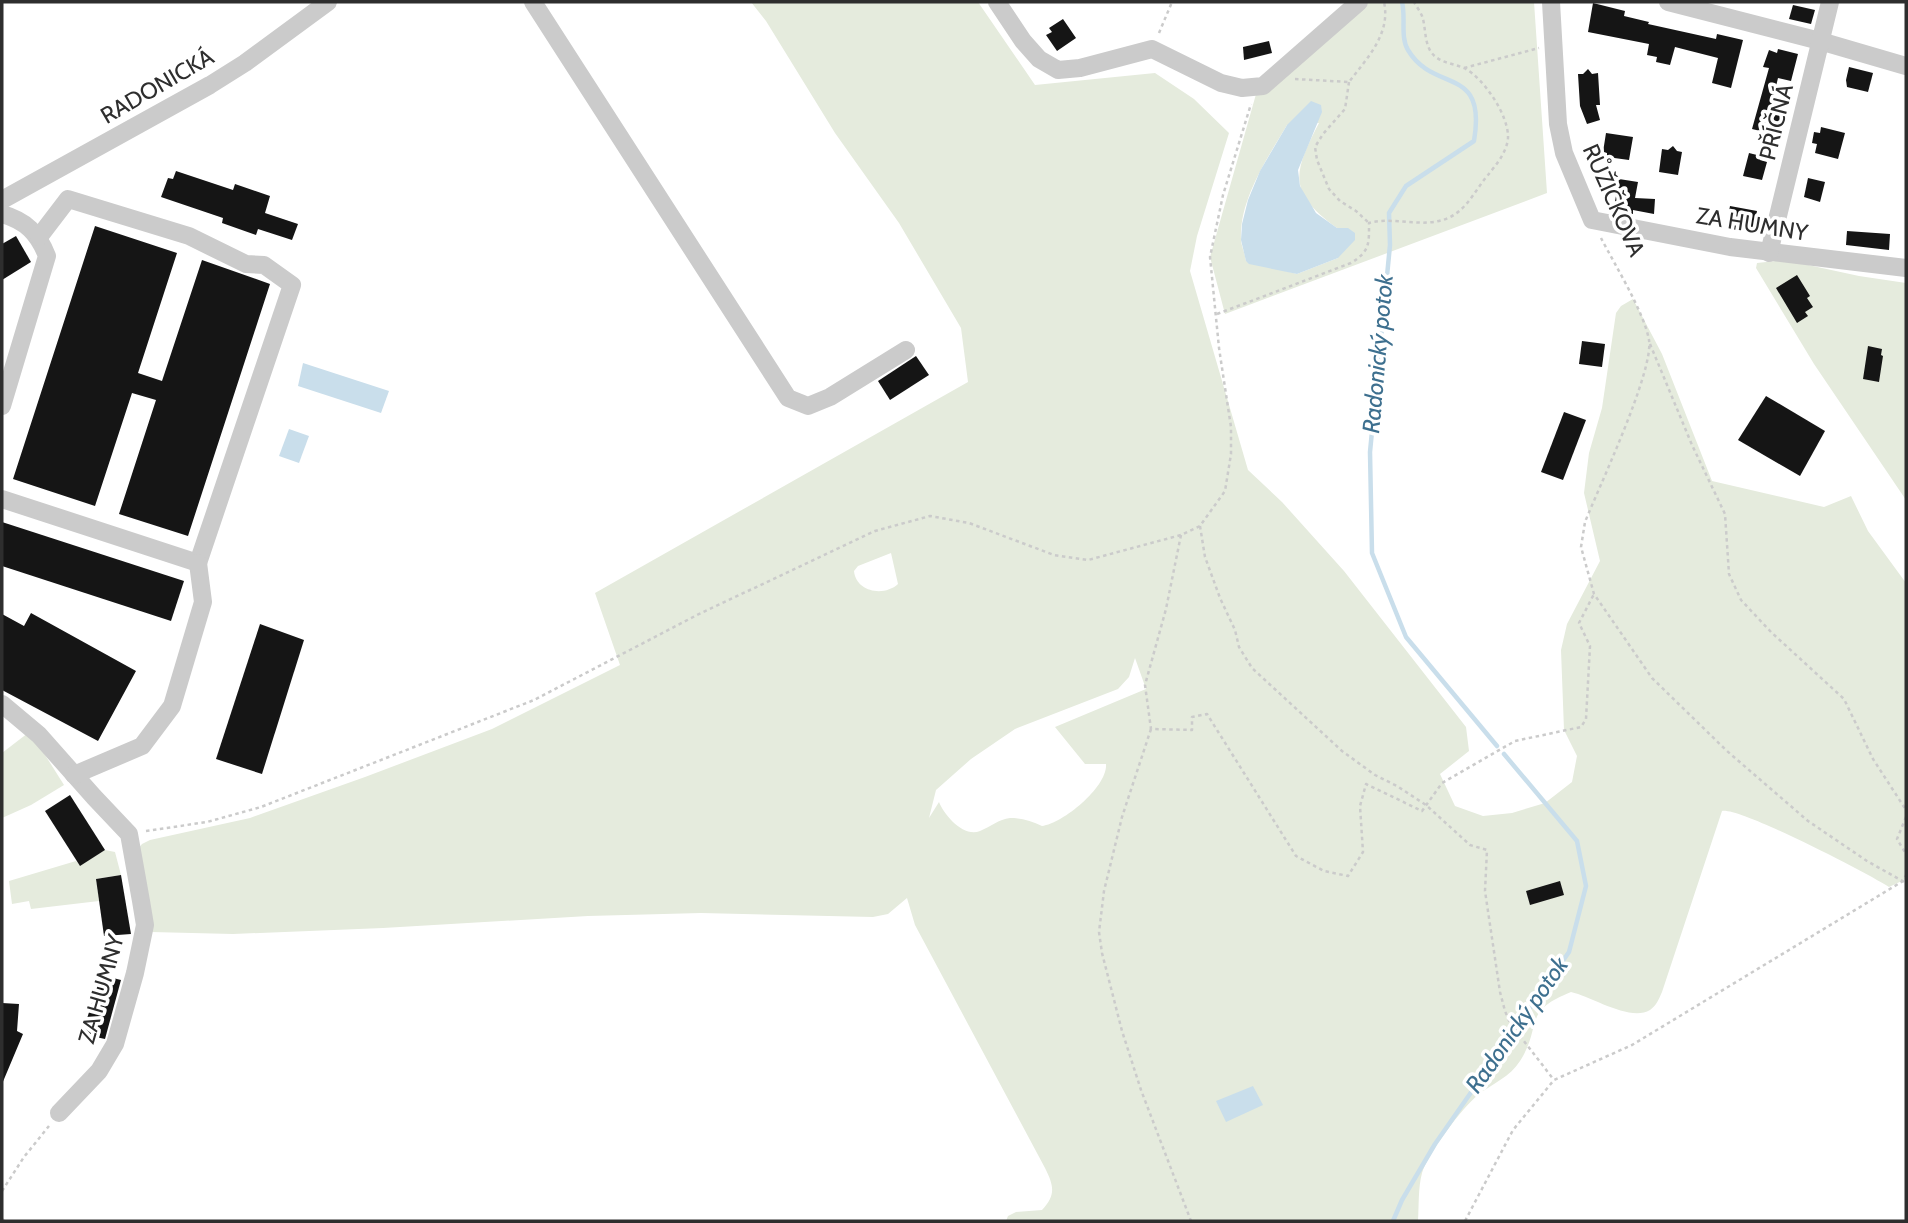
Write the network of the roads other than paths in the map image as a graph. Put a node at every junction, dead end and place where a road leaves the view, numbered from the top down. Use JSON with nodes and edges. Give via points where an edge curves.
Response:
{"nodes":[{"id":1,"x":328,"y":2,"type":"edge"},
{"id":2,"x":533,"y":2,"type":"edge"},
{"id":3,"x":997,"y":2,"type":"edge"},
{"id":4,"x":1359,"y":2,"type":"edge"},
{"id":5,"x":1551,"y":2,"type":"edge"},
{"id":6,"x":1668,"y":2,"type":"edge"},
{"id":7,"x":1830,"y":2,"type":"edge"},
{"id":8,"x":1821,"y":41,"type":"junction"},
{"id":9,"x":1906,"y":66,"type":"edge"},
{"id":10,"x":2,"y":200,"type":"edge"},
{"id":11,"x":2,"y":214,"type":"edge"},
{"id":12,"x":1592,"y":220,"type":"joint"},
{"id":13,"x":39,"y":237,"type":"junction"},
{"id":14,"x":1769,"y":253,"type":"junction"},
{"id":15,"x":1906,"y":268,"type":"edge"},
{"id":16,"x":906,"y":350,"type":"dead end"},
{"id":17,"x":2,"y":406,"type":"edge"},
{"id":18,"x":2,"y":499,"type":"edge"},
{"id":19,"x":198,"y":563,"type":"junction"},
{"id":20,"x":2,"y":704,"type":"edge"},
{"id":21,"x":75,"y":775,"type":"junction"},
{"id":22,"x":59,"y":1113,"type":"road end"}],
"edges":[{"from":1,"to":10,"type":"street","name":"RADONICKÁ","via":[[210,85]]},
{"from":2,"to":16,"type":"street","via":[[788,397],[807,406],[830,397]]},
{"from":3,"to":4,"type":"street","via":[[1039,59],[1058,70],[1152,49],[1221,83],[1242,88],[1263,86]]},
{"from":5,"to":12,"type":"street","name":"RŮŽIČKOVA","via":[[1558,124],[1564,153]]},
{"from":6,"to":8,"type":"street"},
{"from":7,"to":8,"type":"street","name":"PŘÍČNÁ"},
{"from":8,"to":9,"type":"street"},
{"from":8,"to":14,"type":"street","name":"PŘÍČNÁ"},
{"from":11,"to":13,"type":"street","via":[[16,218]]},
{"from":12,"to":14,"type":"street","name":"ZA HUMNY"},
{"from":13,"to":17,"type":"street","via":[[47,256]]},
{"from":13,"to":19,"type":"street","via":[[68,200],[189,236],[246,264],[264,265],[292,285]]},
{"from":14,"to":15,"type":"street","name":"ZA HUMNY"},
{"from":18,"to":19,"type":"street"},
{"from":19,"to":21,"type":"street","via":[[203,602],[172,706],[142,746]]},
{"from":20,"to":21,"type":"street","via":[[39,735]]},
{"from":21,"to":22,"type":"street","name":"ZA HUMNY","via":[[129,834],[145,925],[115,1044],[99,1071]]}]}
